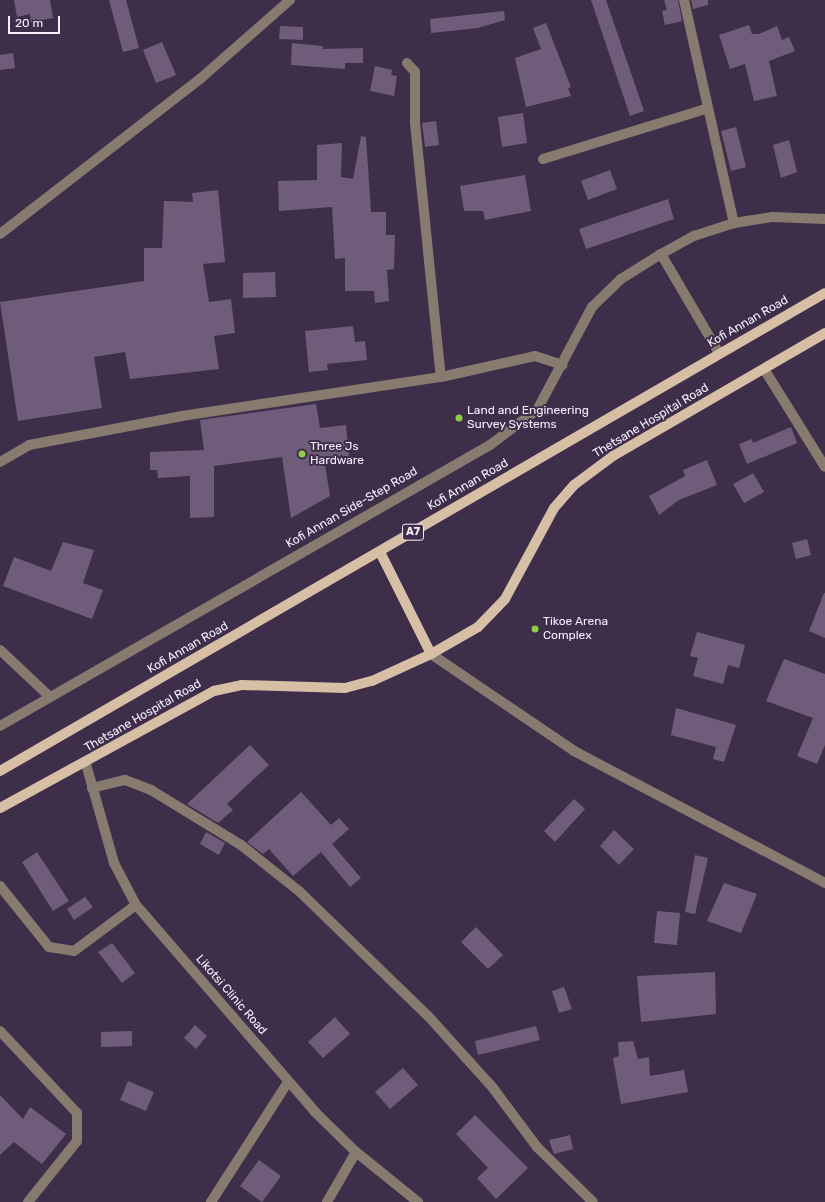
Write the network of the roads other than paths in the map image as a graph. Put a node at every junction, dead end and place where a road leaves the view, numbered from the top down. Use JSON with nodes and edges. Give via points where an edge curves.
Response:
{"nodes":[{"id":1,"x":290,"y":0,"type":"edge"},
{"id":2,"x":684,"y":0,"type":"edge"},
{"id":3,"x":407,"y":63,"type":"dead end"},
{"id":4,"x":706,"y":109,"type":"junction"},
{"id":5,"x":543,"y":158,"type":"dead end"},
{"id":6,"x":825,"y":219,"type":"edge"},
{"id":7,"x":734,"y":223,"type":"junction"},
{"id":8,"x":0,"y":234,"type":"edge"},
{"id":9,"x":660,"y":254,"type":"junction"},
{"id":10,"x":825,"y":293,"type":"edge"},
{"id":11,"x":825,"y":333,"type":"edge"},
{"id":12,"x":719,"y":353,"type":"junction"},
{"id":13,"x":563,"y":365,"type":"junction"},
{"id":14,"x":764,"y":369,"type":"junction"},
{"id":15,"x":441,"y":377,"type":"junction"},
{"id":16,"x":0,"y":462,"type":"edge"},
{"id":17,"x":825,"y":467,"type":"edge"},
{"id":18,"x":380,"y":552,"type":"junction"},
{"id":19,"x":0,"y":650,"type":"edge"},
{"id":20,"x":431,"y":654,"type":"junction"},
{"id":21,"x":49,"y":696,"type":"junction"},
{"id":22,"x":0,"y":726,"type":"edge"},
{"id":23,"x":86,"y":764,"type":"junction"},
{"id":24,"x":0,"y":771,"type":"edge"},
{"id":25,"x":92,"y":788,"type":"junction"},
{"id":26,"x":0,"y":808,"type":"edge"},
{"id":27,"x":825,"y":883,"type":"edge"},
{"id":28,"x":0,"y":886,"type":"edge"},
{"id":29,"x":136,"y":905,"type":"junction"},
{"id":30,"x":0,"y":1031,"type":"edge"},
{"id":31,"x":288,"y":1082,"type":"junction"},
{"id":32,"x":356,"y":1152,"type":"junction"},
{"id":33,"x":28,"y":1202,"type":"edge"},
{"id":34,"x":211,"y":1202,"type":"edge"},
{"id":35,"x":327,"y":1202,"type":"edge"},
{"id":36,"x":418,"y":1202,"type":"edge"},
{"id":37,"x":593,"y":1202,"type":"edge"}],
"edges":[{"from":1,"to":8,"type":"street","via":[[200,79]]},
{"from":2,"to":4,"type":"street"},
{"from":3,"to":15,"type":"street","via":[[415,72],[415,122]]},
{"from":4,"to":5,"type":"street"},
{"from":4,"to":7,"type":"street"},
{"from":6,"to":7,"type":"street","name":"Kofi Annan Side-Step Road","via":[[773,217]]},
{"from":7,"to":9,"type":"street","name":"Kofi Annan Side-Step Road","via":[[694,236]]},
{"from":9,"to":12,"type":"street"},
{"from":9,"to":13,"type":"street","name":"Kofi Annan Side-Step Road","via":[[621,279],[592,307]]},
{"from":10,"to":12,"type":"main road","name":"Kofi Annan Road","number":"A7"},
{"from":11,"to":14,"type":"main road","name":"Thetsane Hospital Road"},
{"from":12,"to":18,"type":"main road","name":"Kofi Annan Road","number":"A7"},
{"from":13,"to":15,"type":"street","via":[[534,356]]},
{"from":13,"to":21,"type":"street","name":"Kofi Annan Side-Step Road","via":[[537,410],[490,445]]},
{"from":14,"to":17,"type":"street"},
{"from":14,"to":20,"type":"main road","name":"Thetsane Hospital Road","via":[[614,456],[574,485],[550,513],[505,599],[478,627]]},
{"from":15,"to":16,"type":"street","via":[[182,416],[30,445]]},
{"from":18,"to":20,"type":"main road"},
{"from":18,"to":24,"type":"main road","name":"Kofi Annan Road","number":"A7"},
{"from":19,"to":21,"type":"street"},
{"from":20,"to":23,"type":"main road","name":"Thetsane Hospital Road","via":[[372,681],[345,688],[242,685],[214,690]]},
{"from":20,"to":27,"type":"street","via":[[574,751]]},
{"from":21,"to":22,"type":"street","name":"Kofi Annan Side-Step Road"},
{"from":23,"to":25,"type":"street","name":"Likotsi Clinic Road"},
{"from":23,"to":26,"type":"main road","name":"Thetsane Hospital Road"},
{"from":25,"to":29,"type":"street","name":"Likotsi Clinic Road","via":[[114,863]]},
{"from":25,"to":37,"type":"street","via":[[125,780],[150,790],[241,845],[300,892],[428,1016],[493,1088],[537,1147]]},
{"from":28,"to":29,"type":"street","via":[[49,947],[74,951]]},
{"from":29,"to":31,"type":"street","name":"Likotsi Clinic Road"},
{"from":30,"to":33,"type":"street","via":[[77,1113],[77,1141]]},
{"from":31,"to":32,"type":"street","name":"Likotsi Clinic Road"},
{"from":31,"to":34,"type":"street"},
{"from":32,"to":35,"type":"street"},
{"from":32,"to":36,"type":"street","name":"Likotsi Clinic Road"}]}
